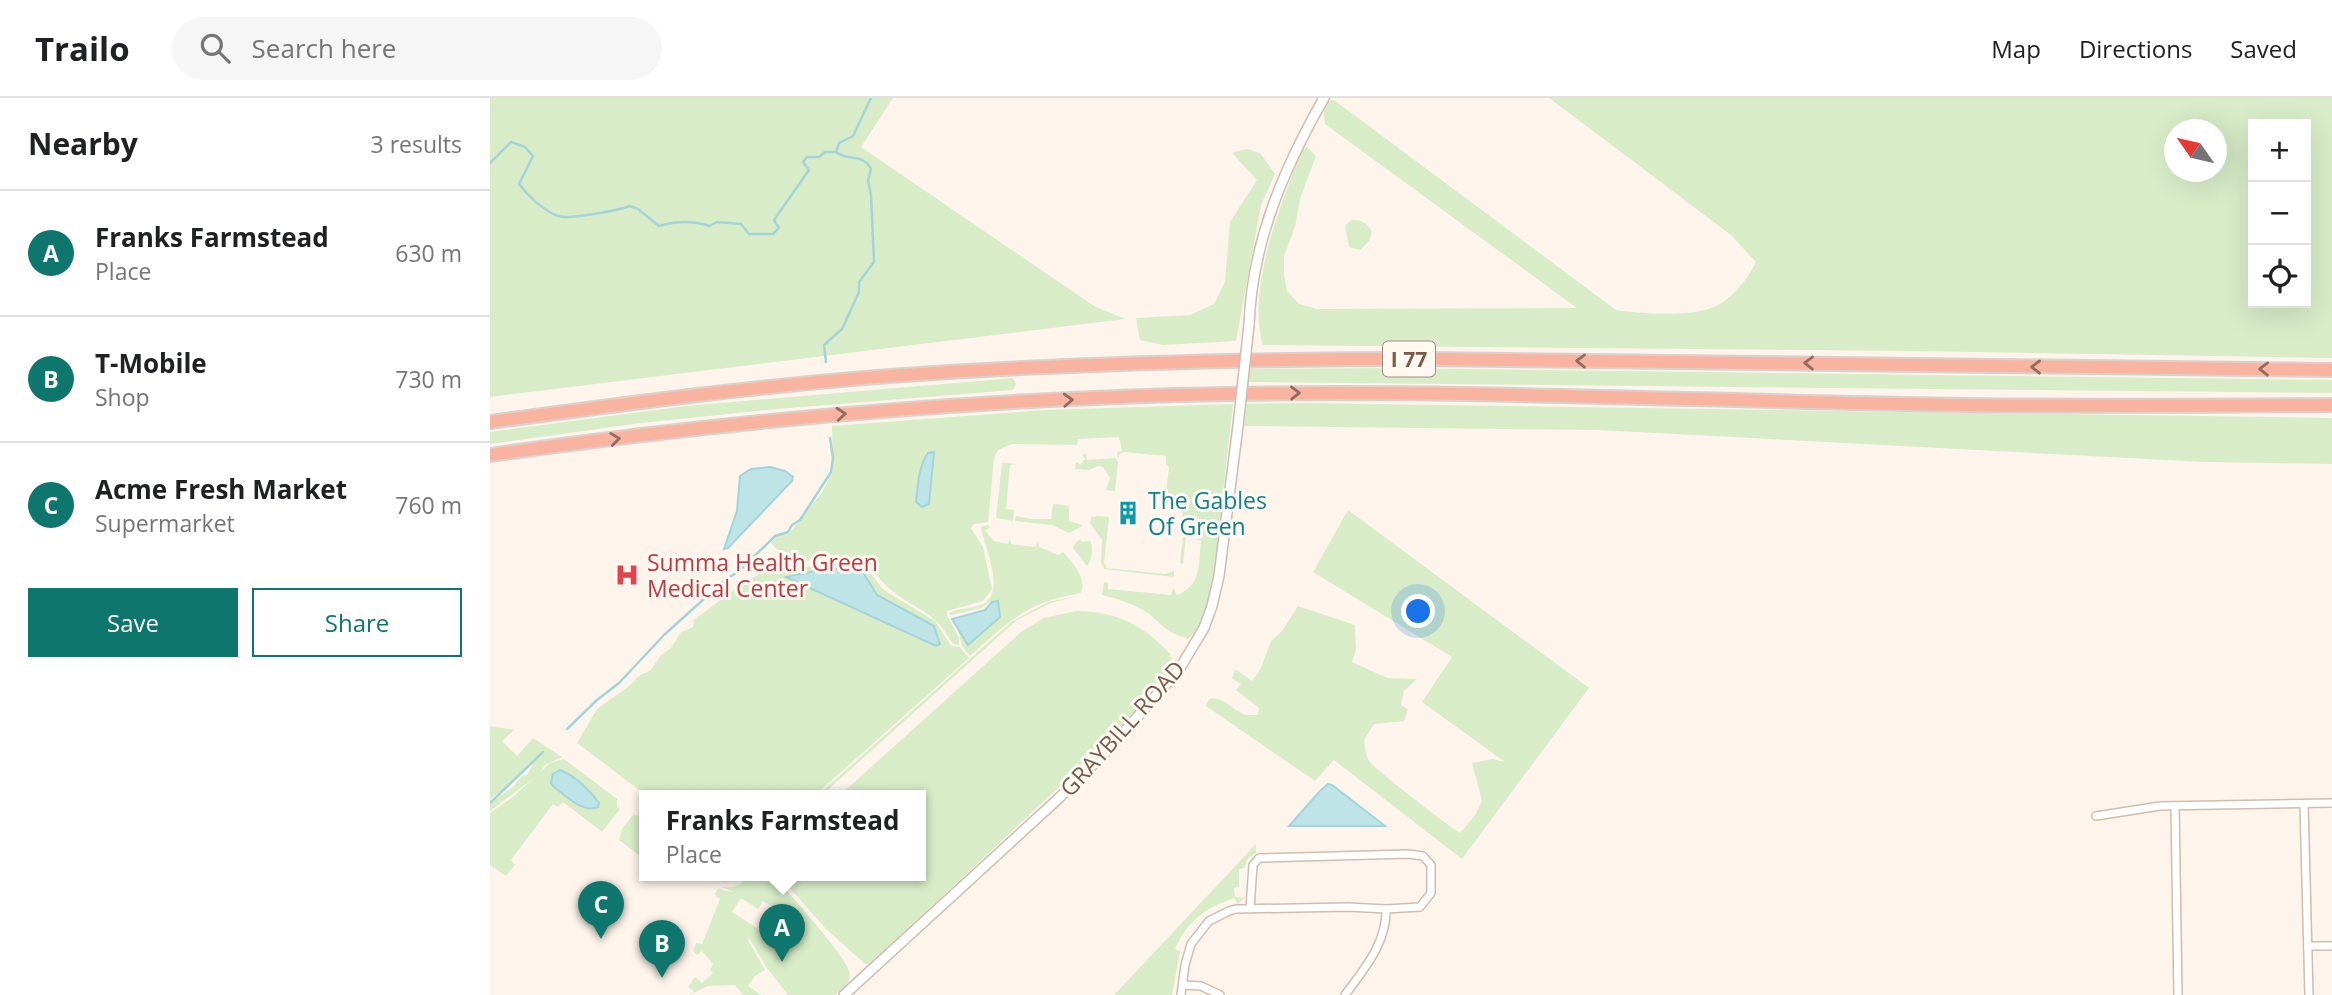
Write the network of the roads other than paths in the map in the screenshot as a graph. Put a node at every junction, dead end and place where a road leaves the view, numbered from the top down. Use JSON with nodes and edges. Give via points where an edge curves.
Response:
{"nodes":[{"id":1,"x":1324,"y":98,"type":"edge"},
{"id":2,"x":2332,"y":370,"type":"edge"},
{"id":3,"x":2332,"y":405,"type":"edge"},
{"id":4,"x":490,"y":422,"type":"edge"},
{"id":5,"x":490,"y":457,"type":"edge"},
{"id":6,"x":2332,"y":803,"type":"edge"},
{"id":7,"x":2304,"y":804,"type":"junction"},
{"id":8,"x":2175,"y":806,"type":"junction"},
{"id":9,"x":2096,"y":816,"type":"dead end"},
{"id":10,"x":1250,"y":909,"type":"junction"},
{"id":11,"x":1387,"y":909,"type":"junction"},
{"id":12,"x":2308,"y":946,"type":"junction"},
{"id":13,"x":2332,"y":946,"type":"edge"},
{"id":14,"x":1183,"y":985,"type":"junction"},
{"id":15,"x":844,"y":995,"type":"edge"},
{"id":16,"x":1181,"y":995,"type":"edge"},
{"id":17,"x":1220,"y":995,"type":"edge"},
{"id":18,"x":1345,"y":995,"type":"edge"},
{"id":19,"x":2178,"y":995,"type":"edge"},
{"id":20,"x":2309,"y":995,"type":"edge"}],
"edges":[{"from":1,"to":15,"type":"street","name":"GRAYBILL ROAD","bridge":true,"via":[[1272,205],[1257,264],[1219,576],[1204,628],[1180,668],[1113,745]]},
{"from":2,"to":4,"type":"highway","number":"I 77","one_way":true,"via":[[1424,359],[1102,363],[819,382]]},
{"from":5,"to":3,"type":"highway","number":"I 77","one_way":true,"via":[[715,427],[874,412],[1227,394],[2069,407]]},
{"from":6,"to":7,"type":"street"},
{"from":7,"to":8,"type":"street"},
{"from":7,"to":12,"type":"street"},
{"from":8,"to":9,"type":"street"},
{"from":8,"to":19,"type":"street"},
{"from":10,"to":11,"type":"street"},
{"from":10,"to":11,"type":"street","via":[[1253,865],[1259,858],[1423,856],[1431,865],[1431,894],[1420,906]]},
{"from":10,"to":14,"type":"street","via":[[1229,911],[1198,932],[1185,965]]},
{"from":11,"to":18,"type":"street","via":[[1382,940]]},
{"from":12,"to":13,"type":"street"},
{"from":12,"to":20,"type":"street"},
{"from":14,"to":16,"type":"street"},
{"from":14,"to":17,"type":"street","via":[[1201,985]]}]}
